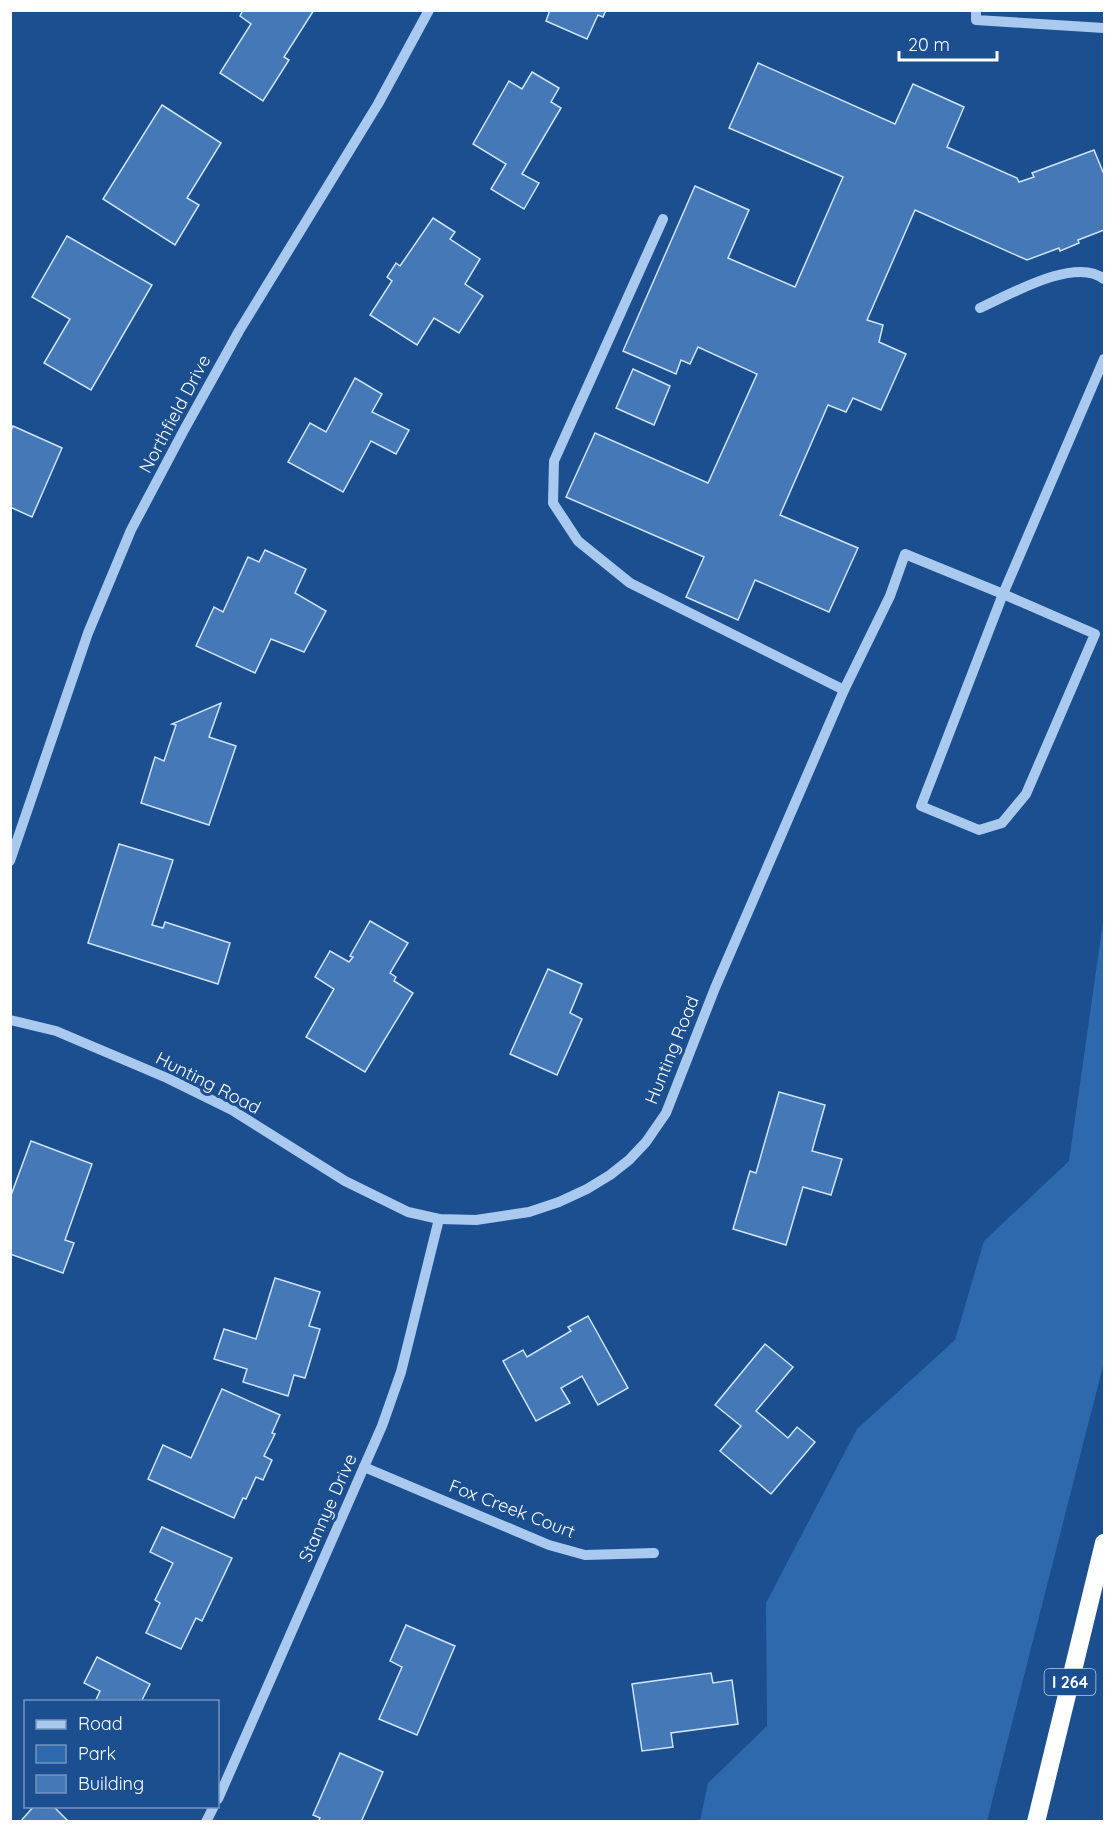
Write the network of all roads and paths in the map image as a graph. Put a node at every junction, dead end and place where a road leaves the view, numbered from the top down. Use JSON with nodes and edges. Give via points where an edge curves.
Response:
{"nodes":[{"id":1,"x":429,"y":10,"type":"edge"},
{"id":2,"x":976,"y":10,"type":"edge"},
{"id":3,"x":1104,"y":28,"type":"edge"},
{"id":4,"x":663,"y":219,"type":"dead end"},
{"id":5,"x":1104,"y":279,"type":"edge"},
{"id":6,"x":980,"y":308,"type":"dead end"},
{"id":7,"x":1104,"y":359,"type":"edge"},
{"id":8,"x":1004,"y":594,"type":"junction"},
{"id":9,"x":844,"y":690,"type":"junction"},
{"id":10,"x":10,"y":861,"type":"edge"},
{"id":11,"x":10,"y":1020,"type":"edge"},
{"id":12,"x":439,"y":1219,"type":"junction"},
{"id":13,"x":364,"y":1467,"type":"junction"},
{"id":14,"x":1104,"y":1543,"type":"edge"},
{"id":15,"x":654,"y":1553,"type":"dead end"},
{"id":16,"x":219,"y":1797,"type":"edge"},
{"id":17,"x":1036,"y":1821,"type":"edge"}],
"edges":[{"from":1,"to":10,"type":"street","name":"Northfield Drive","via":[[378,104],[239,331],[131,530],[88,633]]},
{"from":2,"to":3,"type":"street","via":[[976,20]]},
{"from":4,"to":9,"type":"street","via":[[554,461],[553,504],[578,541],[630,583]]},
{"from":5,"to":6,"type":"street","via":[[1086,272],[1041,280]]},
{"from":7,"to":8,"type":"street"},
{"from":8,"to":8,"type":"street","via":[[921,806],[979,830],[1002,824],[1026,794],[1095,634]]},
{"from":8,"to":9,"type":"street","name":"Hunting Road","via":[[905,554],[890,596]]},
{"from":9,"to":12,"type":"street","name":"Hunting Road","via":[[715,988],[666,1113],[646,1142],[610,1176],[559,1202],[529,1212],[476,1220]]},
{"from":11,"to":12,"type":"street","name":"Hunting Road","via":[[56,1031],[167,1078],[232,1110],[345,1181],[408,1212]]},
{"from":12,"to":13,"type":"street","name":"Stannye Drive","via":[[401,1372]]},
{"from":13,"to":15,"type":"street","name":"Fox Creek Court","via":[[549,1545],[585,1555]]},
{"from":13,"to":16,"type":"street","name":"Stannye Drive"},
{"from":14,"to":17,"type":"highway","number":"I 264"}]}
